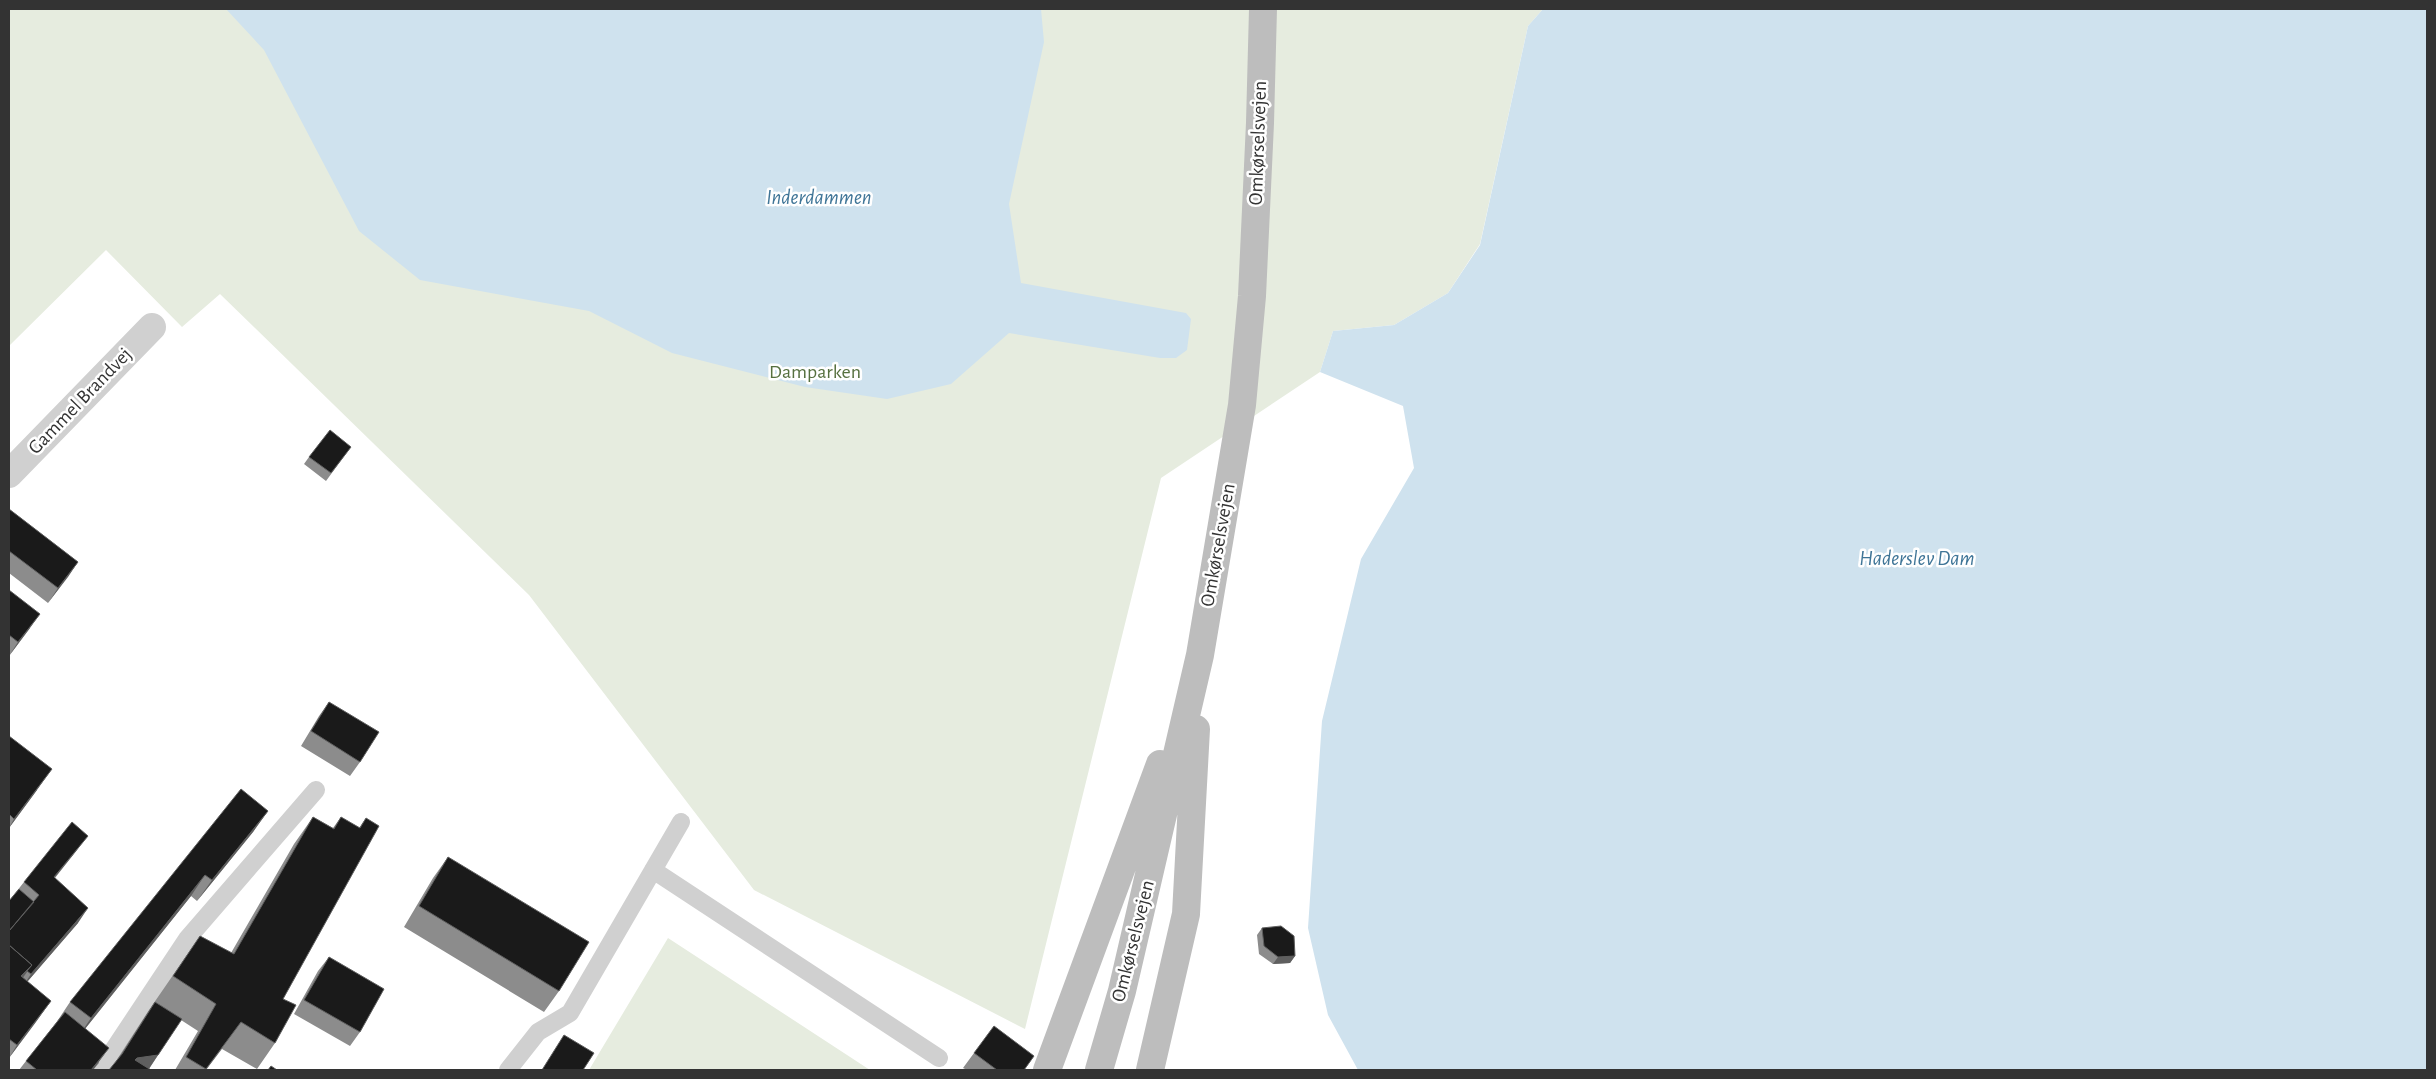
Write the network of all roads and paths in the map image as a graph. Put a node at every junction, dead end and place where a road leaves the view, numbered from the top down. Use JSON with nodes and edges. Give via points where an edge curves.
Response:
{"nodes":[{"id":1,"x":1263,"y":9,"type":"edge"},
{"id":2,"x":152,"y":327,"type":"dead end"},
{"id":3,"x":9,"y":474,"type":"edge"},
{"id":4,"x":1200,"y":655,"type":"junction"},
{"id":5,"x":316,"y":790,"type":"dead end"},
{"id":6,"x":681,"y":822,"type":"dead end"},
{"id":7,"x":653,"y":870,"type":"junction"},
{"id":8,"x":939,"y":1058,"type":"dead end"},
{"id":9,"x":100,"y":1070,"type":"edge"},
{"id":10,"x":508,"y":1070,"type":"edge"},
{"id":11,"x":1046,"y":1070,"type":"edge"},
{"id":12,"x":1099,"y":1070,"type":"edge"},
{"id":13,"x":1150,"y":1070,"type":"edge"}],
"edges":[{"from":1,"to":4,"type":"main road","name":"Omkørselsvejen","via":[[1247,359]]},
{"from":2,"to":3,"type":"street","name":"Gammel Brandvej"},
{"from":4,"to":11,"type":"main road"},
{"from":4,"to":12,"type":"main road","name":"Omkørselsvejen","via":[[1122,991]]},
{"from":4,"to":13,"type":"main road","via":[[1186,914]]},
{"from":5,"to":9,"type":"lane","via":[[187,939]]},
{"from":6,"to":7,"type":"lane"},
{"from":7,"to":8,"type":"lane"},
{"from":7,"to":10,"type":"lane","via":[[570,1013],[538,1032]]}]}
